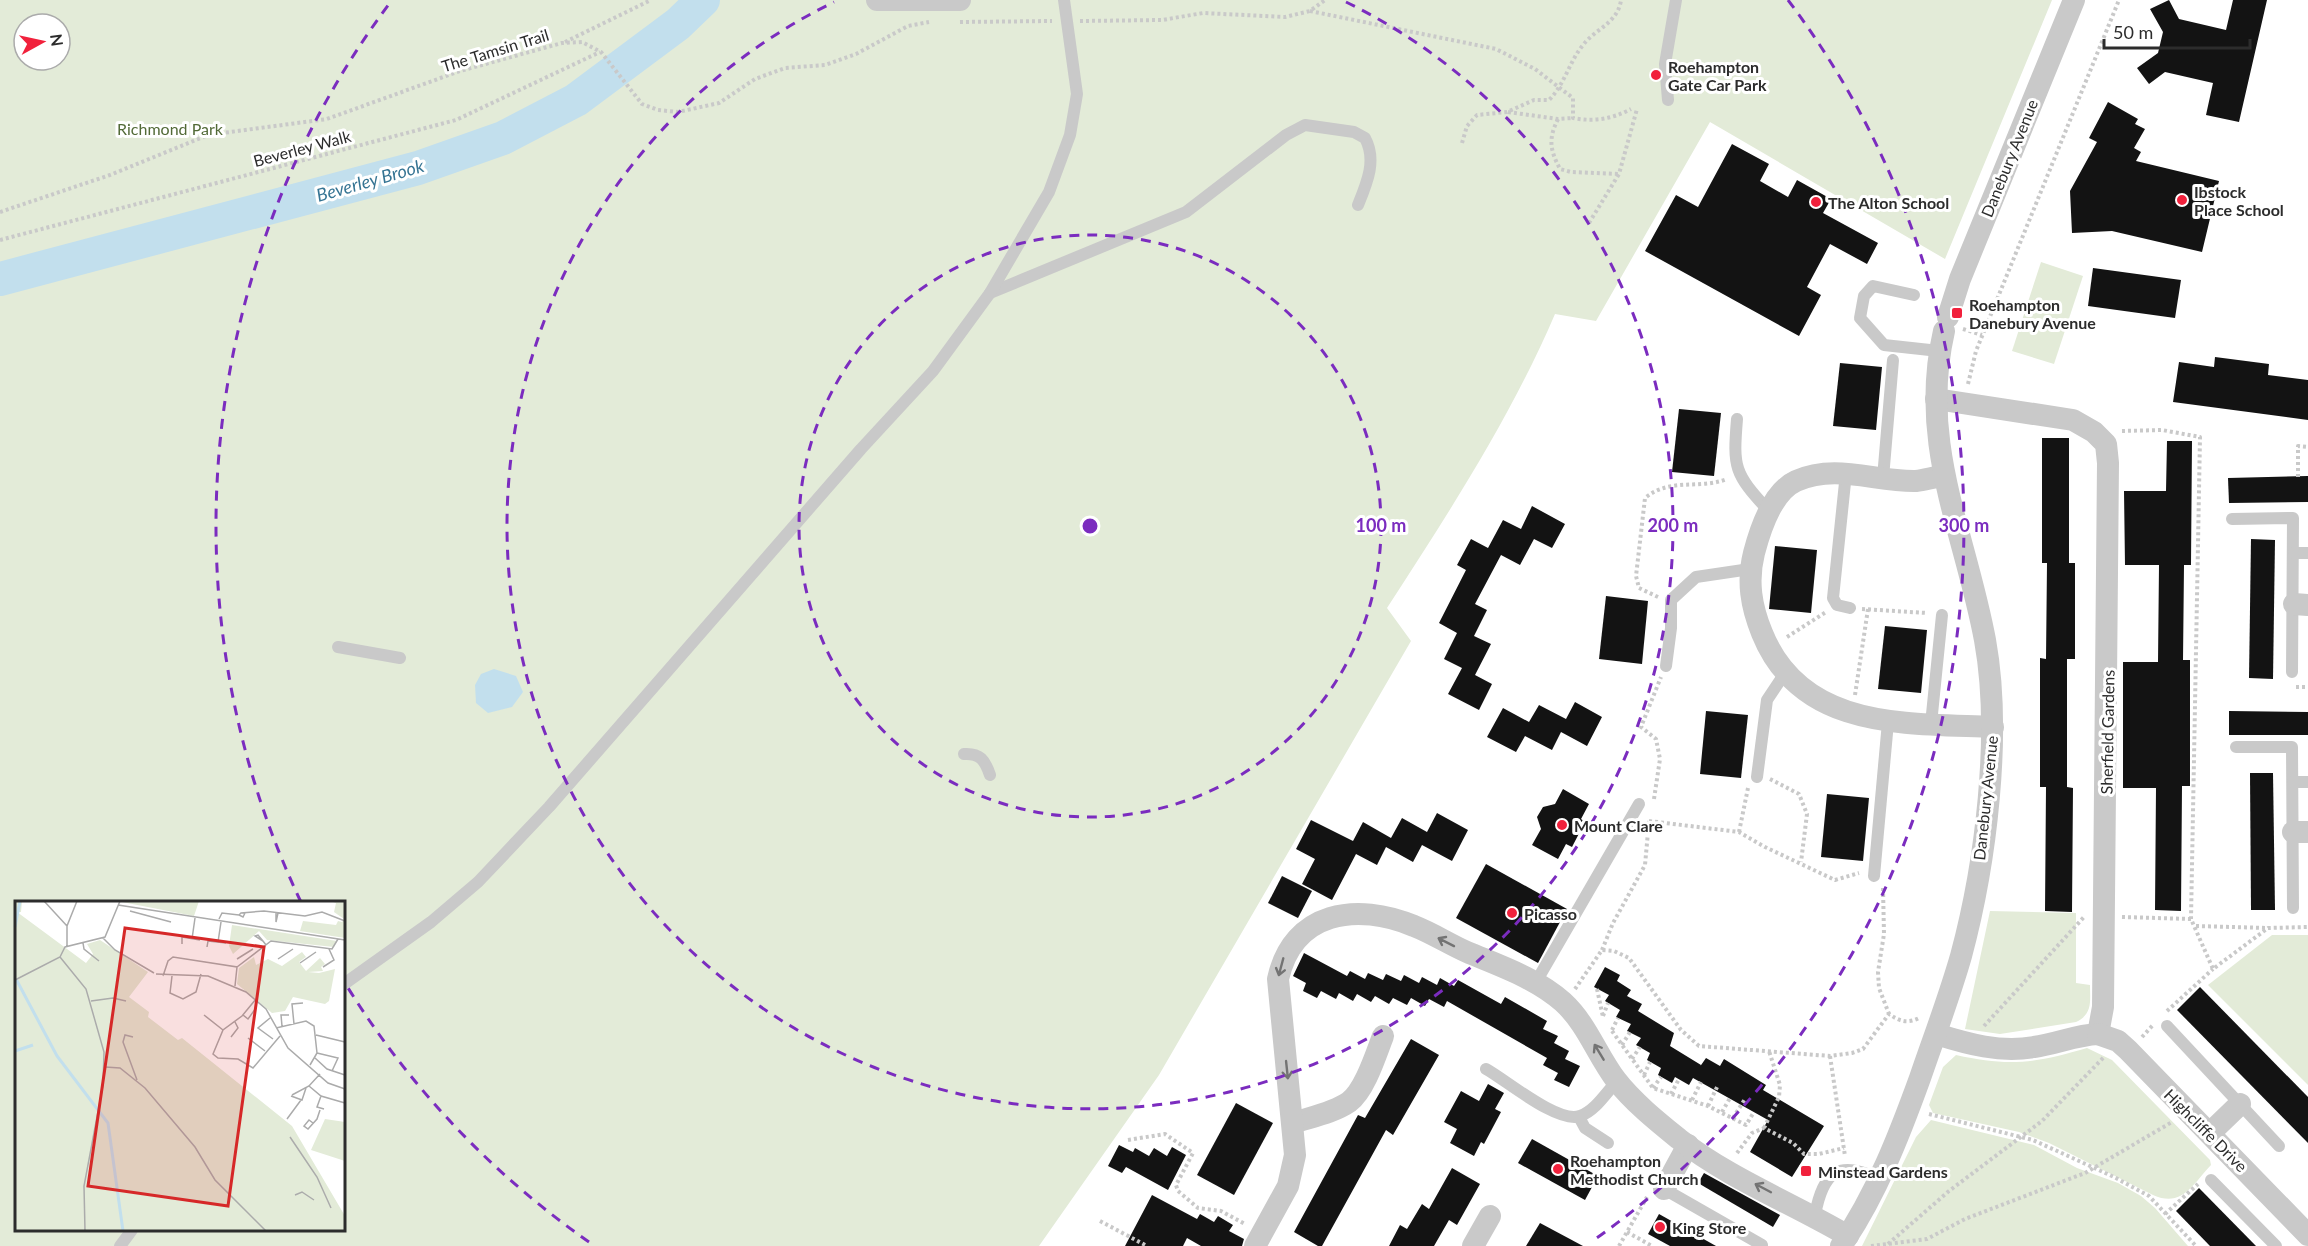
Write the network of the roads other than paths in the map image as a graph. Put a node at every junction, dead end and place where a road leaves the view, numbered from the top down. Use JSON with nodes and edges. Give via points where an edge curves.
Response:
{"nodes":[{"id":1,"x":877,"y":0,"type":"edge"},
{"id":2,"x":1064,"y":0,"type":"edge"},
{"id":3,"x":1676,"y":0,"type":"edge"},
{"id":4,"x":2074,"y":0,"type":"edge"},
{"id":5,"x":960,"y":11,"type":"edge"},
{"id":6,"x":1668,"y":100,"type":"dead end"},
{"id":7,"x":1358,"y":205,"type":"dead end"},
{"id":8,"x":990,"y":293,"type":"junction"},
{"id":9,"x":1914,"y":295,"type":"dead end"},
{"id":10,"x":1948,"y":332,"type":"junction"},
{"id":11,"x":1893,"y":360,"type":"dead end"},
{"id":12,"x":1936,"y":399,"type":"junction"},
{"id":13,"x":1737,"y":419,"type":"dead end"},
{"id":14,"x":1846,"y":473,"type":"junction"},
{"id":15,"x":1943,"y":476,"type":"junction"},
{"id":16,"x":1882,"y":478,"type":"junction"},
{"id":17,"x":1768,"y":510,"type":"junction"},
{"id":18,"x":2232,"y":519,"type":"dead end"},
{"id":19,"x":2294,"y":553,"type":"junction"},
{"id":20,"x":2308,"y":553,"type":"edge"},
{"id":21,"x":1750,"y":569,"type":"junction"},
{"id":22,"x":2301,"y":605,"type":"edge"},
{"id":23,"x":1850,"y":608,"type":"road end"},
{"id":24,"x":1942,"y":615,"type":"road end"},
{"id":25,"x":338,"y":647,"type":"dead end"},
{"id":26,"x":400,"y":658,"type":"dead end"},
{"id":27,"x":1666,"y":666,"type":"dead end"},
{"id":28,"x":2292,"y":672,"type":"dead end"},
{"id":29,"x":1785,"y":673,"type":"junction"},
{"id":30,"x":1888,"y":722,"type":"junction"},
{"id":31,"x":1931,"y":724,"type":"junction"},
{"id":32,"x":1993,"y":727,"type":"junction"},
{"id":33,"x":2236,"y":747,"type":"dead end"},
{"id":34,"x":964,"y":754,"type":"dead end"},
{"id":35,"x":990,"y":776,"type":"dead end"},
{"id":36,"x":1757,"y":777,"type":"road end"},
{"id":37,"x":2293,"y":782,"type":"junction"},
{"id":38,"x":2308,"y":782,"type":"edge"},
{"id":39,"x":1639,"y":804,"type":"dead end"},
{"id":40,"x":2300,"y":832,"type":"edge"},
{"id":41,"x":1874,"y":876,"type":"road end"},
{"id":42,"x":2293,"y":908,"type":"dead end"},
{"id":43,"x":1536,"y":982,"type":"junction"},
{"id":44,"x":345,"y":983,"type":"edge"},
{"id":45,"x":1931,"y":1026,"type":"junction"},
{"id":46,"x":2167,"y":1026,"type":"dead end"},
{"id":47,"x":1383,"y":1036,"type":"dead end"},
{"id":48,"x":2108,"y":1038,"type":"junction"},
{"id":49,"x":1486,"y":1069,"type":"dead end"},
{"id":50,"x":1617,"y":1081,"type":"junction"},
{"id":51,"x":2240,"y":1104,"type":"junction"},
{"id":52,"x":1579,"y":1117,"type":"junction"},
{"id":53,"x":1293,"y":1123,"type":"junction"},
{"id":54,"x":2210,"y":1133,"type":"junction"},
{"id":55,"x":1608,"y":1143,"type":"dead end"},
{"id":56,"x":1688,"y":1145,"type":"junction"},
{"id":57,"x":2279,"y":1146,"type":"dead end"},
{"id":58,"x":1879,"y":1179,"type":"junction"},
{"id":59,"x":2211,"y":1180,"type":"road end"},
{"id":60,"x":1664,"y":1189,"type":"joint"},
{"id":61,"x":1815,"y":1215,"type":"junction"},
{"id":62,"x":1490,"y":1216,"type":"dead end"},
{"id":63,"x":131,"y":1231,"type":"edge"},
{"id":64,"x":2308,"y":1236,"type":"edge"},
{"id":65,"x":1258,"y":1240,"type":"edge"},
{"id":66,"x":1845,"y":1241,"type":"edge"},
{"id":67,"x":1762,"y":1245,"type":"edge"},
{"id":68,"x":120,"y":1246,"type":"edge"},
{"id":69,"x":1473,"y":1246,"type":"edge"},
{"id":70,"x":2276,"y":1246,"type":"edge"},
{"id":71,"x":2299,"y":1246,"type":"edge"}],
"edges":[{"from":1,"to":5,"type":"street"},
{"from":2,"to":8,"type":"lane","via":[[1077,94],[1070,135],[1049,192]]},
{"from":3,"to":6,"type":"lane","via":[[1665,64]]},
{"from":4,"to":10,"type":"street","name":"Danebury Avenue","via":[[1960,279]]},
{"from":7,"to":8,"type":"lane","via":[[1372,159],[1365,138],[1354,132],[1305,125],[1286,135],[1186,212]]},
{"from":8,"to":44,"type":"lane","via":[[933,371],[861,448],[549,807],[478,882],[432,922]]},
{"from":9,"to":10,"type":"lane","via":[[1873,286],[1864,296],[1860,318],[1884,345]]},
{"from":10,"to":12,"type":"street","name":"Danebury Avenue"},
{"from":11,"to":16,"type":"lane"},
{"from":12,"to":15,"type":"street","name":"Danebury Avenue"},
{"from":12,"to":48,"type":"street","name":"Sherfield Gardens","via":[[2073,420],[2106,444],[2103,1006]]},
{"from":13,"to":17,"type":"lane","via":[[1734,454],[1739,474]]},
{"from":14,"to":16,"type":"street"},
{"from":14,"to":17,"type":"street","via":[[1824,472],[1793,482]]},
{"from":14,"to":23,"type":"lane","via":[[1833,598],[1837,605]]},
{"from":15,"to":16,"type":"street","via":[[1918,481]]},
{"from":15,"to":32,"type":"street","name":"Danebury Avenue","via":[[1985,640]]},
{"from":17,"to":21,"type":"street"},
{"from":18,"to":19,"type":"lane","via":[[2293,518]]},
{"from":19,"to":20,"type":"lane"},
{"from":19,"to":22,"type":"lane"},
{"from":21,"to":27,"type":"lane","via":[[1696,577],[1671,600]]},
{"from":21,"to":29,"type":"street","via":[[1750,596],[1769,650]]},
{"from":22,"to":28,"type":"lane"},
{"from":24,"to":31,"type":"lane"},
{"from":25,"to":26,"type":"lane"},
{"from":29,"to":30,"type":"street","via":[[1831,706]]},
{"from":29,"to":36,"type":"lane","via":[[1767,700]]},
{"from":30,"to":31,"type":"street"},
{"from":30,"to":41,"type":"lane"},
{"from":31,"to":32,"type":"street"},
{"from":32,"to":45,"type":"street","name":"Danebury Avenue","via":[[1990,787],[1962,953]]},
{"from":33,"to":37,"type":"lane","via":[[2292,747]]},
{"from":34,"to":35,"type":"lane","via":[[982,758]]},
{"from":37,"to":38,"type":"lane"},
{"from":37,"to":40,"type":"lane"},
{"from":39,"to":43,"type":"lane"},
{"from":40,"to":42,"type":"lane"},
{"from":50,"to":43,"type":"street","one_way":true,"via":[[1578,1017]]},
{"from":43,"to":53,"type":"street","one_way":true,"via":[[1402,923],[1361,913],[1332,917],[1309,926],[1282,960],[1278,979]]},
{"from":45,"to":48,"type":"street","via":[[1974,1045],[2004,1049]]},
{"from":45,"to":58,"type":"street","name":"Danebury Avenue","via":[[1896,1142]]},
{"from":46,"to":51,"type":"lane"},
{"from":47,"to":53,"type":"street","via":[[1373,1066],[1351,1101]]},
{"from":48,"to":54,"type":"street","name":"Highcliffe Drive"},
{"from":49,"to":52,"type":"lane","via":[[1555,1112]]},
{"from":50,"to":52,"type":"lane"},
{"from":50,"to":56,"type":"street"},
{"from":51,"to":54,"type":"street"},
{"from":51,"to":57,"type":"lane"},
{"from":52,"to":55,"type":"lane","via":[[1585,1128]]},
{"from":53,"to":65,"type":"street","via":[[1295,1155],[1288,1186]]},
{"from":54,"to":64,"type":"street","name":"Highcliffe Drive"},
{"from":56,"to":60,"type":"street"},
{"from":61,"to":56,"type":"street","one_way":true},
{"from":58,"to":61,"type":"lane","via":[[1847,1168],[1835,1171],[1825,1184]]},
{"from":58,"to":66,"type":"street","name":"Danebury Avenue"},
{"from":59,"to":70,"type":"lane"},
{"from":60,"to":67,"type":"lane"},
{"from":61,"to":66,"type":"street"},
{"from":62,"to":69,"type":"street"},
{"from":63,"to":68,"type":"lane"},
{"from":64,"to":71,"type":"lane"}]}
